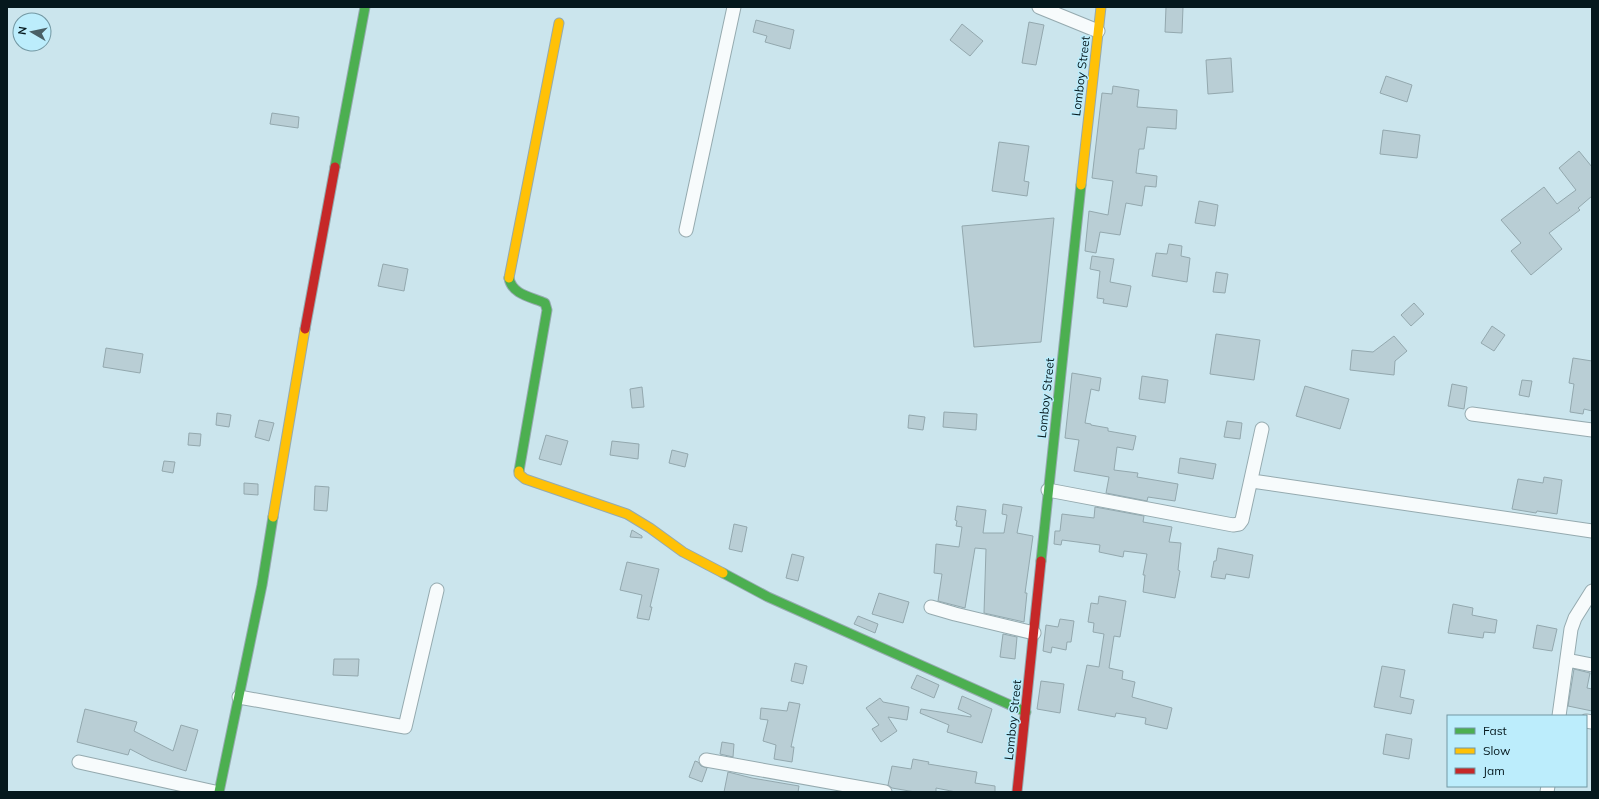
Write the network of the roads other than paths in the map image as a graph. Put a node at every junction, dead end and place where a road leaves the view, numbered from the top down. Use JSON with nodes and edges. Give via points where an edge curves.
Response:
{"nodes":[{"id":1,"x":365,"y":7,"type":"edge"},
{"id":2,"x":734,"y":7,"type":"edge"},
{"id":3,"x":1039,"y":7,"type":"edge"},
{"id":4,"x":1101,"y":7,"type":"edge"},
{"id":5,"x":559,"y":23,"type":"dead end"},
{"id":6,"x":1098,"y":31,"type":"junction"},
{"id":7,"x":686,"y":230,"type":"dead end"},
{"id":8,"x":1472,"y":414,"type":"dead end"},
{"id":9,"x":1262,"y":429,"type":"dead end"},
{"id":10,"x":1592,"y":430,"type":"edge"},
{"id":11,"x":1252,"y":481,"type":"junction"},
{"id":12,"x":1048,"y":490,"type":"junction"},
{"id":13,"x":1592,"y":531,"type":"edge"},
{"id":14,"x":437,"y":590,"type":"dead end"},
{"id":15,"x":1592,"y":591,"type":"edge"},
{"id":16,"x":931,"y":607,"type":"dead end"},
{"id":17,"x":1034,"y":633,"type":"junction"},
{"id":18,"x":1567,"y":660,"type":"junction"},
{"id":19,"x":1592,"y":666,"type":"edge"},
{"id":20,"x":238,"y":697,"type":"junction"},
{"id":21,"x":1026,"y":712,"type":"junction"},
{"id":22,"x":1559,"y":715,"type":"edge"},
{"id":23,"x":706,"y":760,"type":"dead end"},
{"id":24,"x":79,"y":762,"type":"dead end"},
{"id":25,"x":215,"y":792,"type":"edge"},
{"id":26,"x":219,"y":792,"type":"edge"},
{"id":27,"x":885,"y":792,"type":"edge"},
{"id":28,"x":1017,"y":792,"type":"edge"}],
"edges":[{"from":1,"to":20,"type":"street","via":[[310,297],[262,585]]},
{"from":2,"to":7,"type":"street"},
{"from":3,"to":6,"type":"street"},
{"from":4,"to":6,"type":"street","name":"Lomboy Street"},
{"from":5,"to":21,"type":"street","via":[[509,283],[513,290],[544,303],[547,310],[519,474],[525,479],[627,514],[683,552],[768,597]]},
{"from":6,"to":12,"type":"street","name":"Lomboy Street"},
{"from":8,"to":10,"type":"street"},
{"from":9,"to":11,"type":"street"},
{"from":11,"to":12,"type":"street","via":[[1242,520],[1239,524],[1233,525]]},
{"from":11,"to":13,"type":"street"},
{"from":12,"to":17,"type":"street","name":"Lomboy Street"},
{"from":14,"to":20,"type":"street","via":[[405,727]]},
{"from":15,"to":18,"type":"street","via":[[1571,629]]},
{"from":16,"to":17,"type":"street"},
{"from":17,"to":21,"type":"street","name":"Lomboy Street"},
{"from":18,"to":19,"type":"street"},
{"from":18,"to":22,"type":"street"},
{"from":20,"to":26,"type":"street"},
{"from":21,"to":28,"type":"street","name":"Lomboy Street"},
{"from":23,"to":27,"type":"street"},
{"from":24,"to":25,"type":"street"}]}
